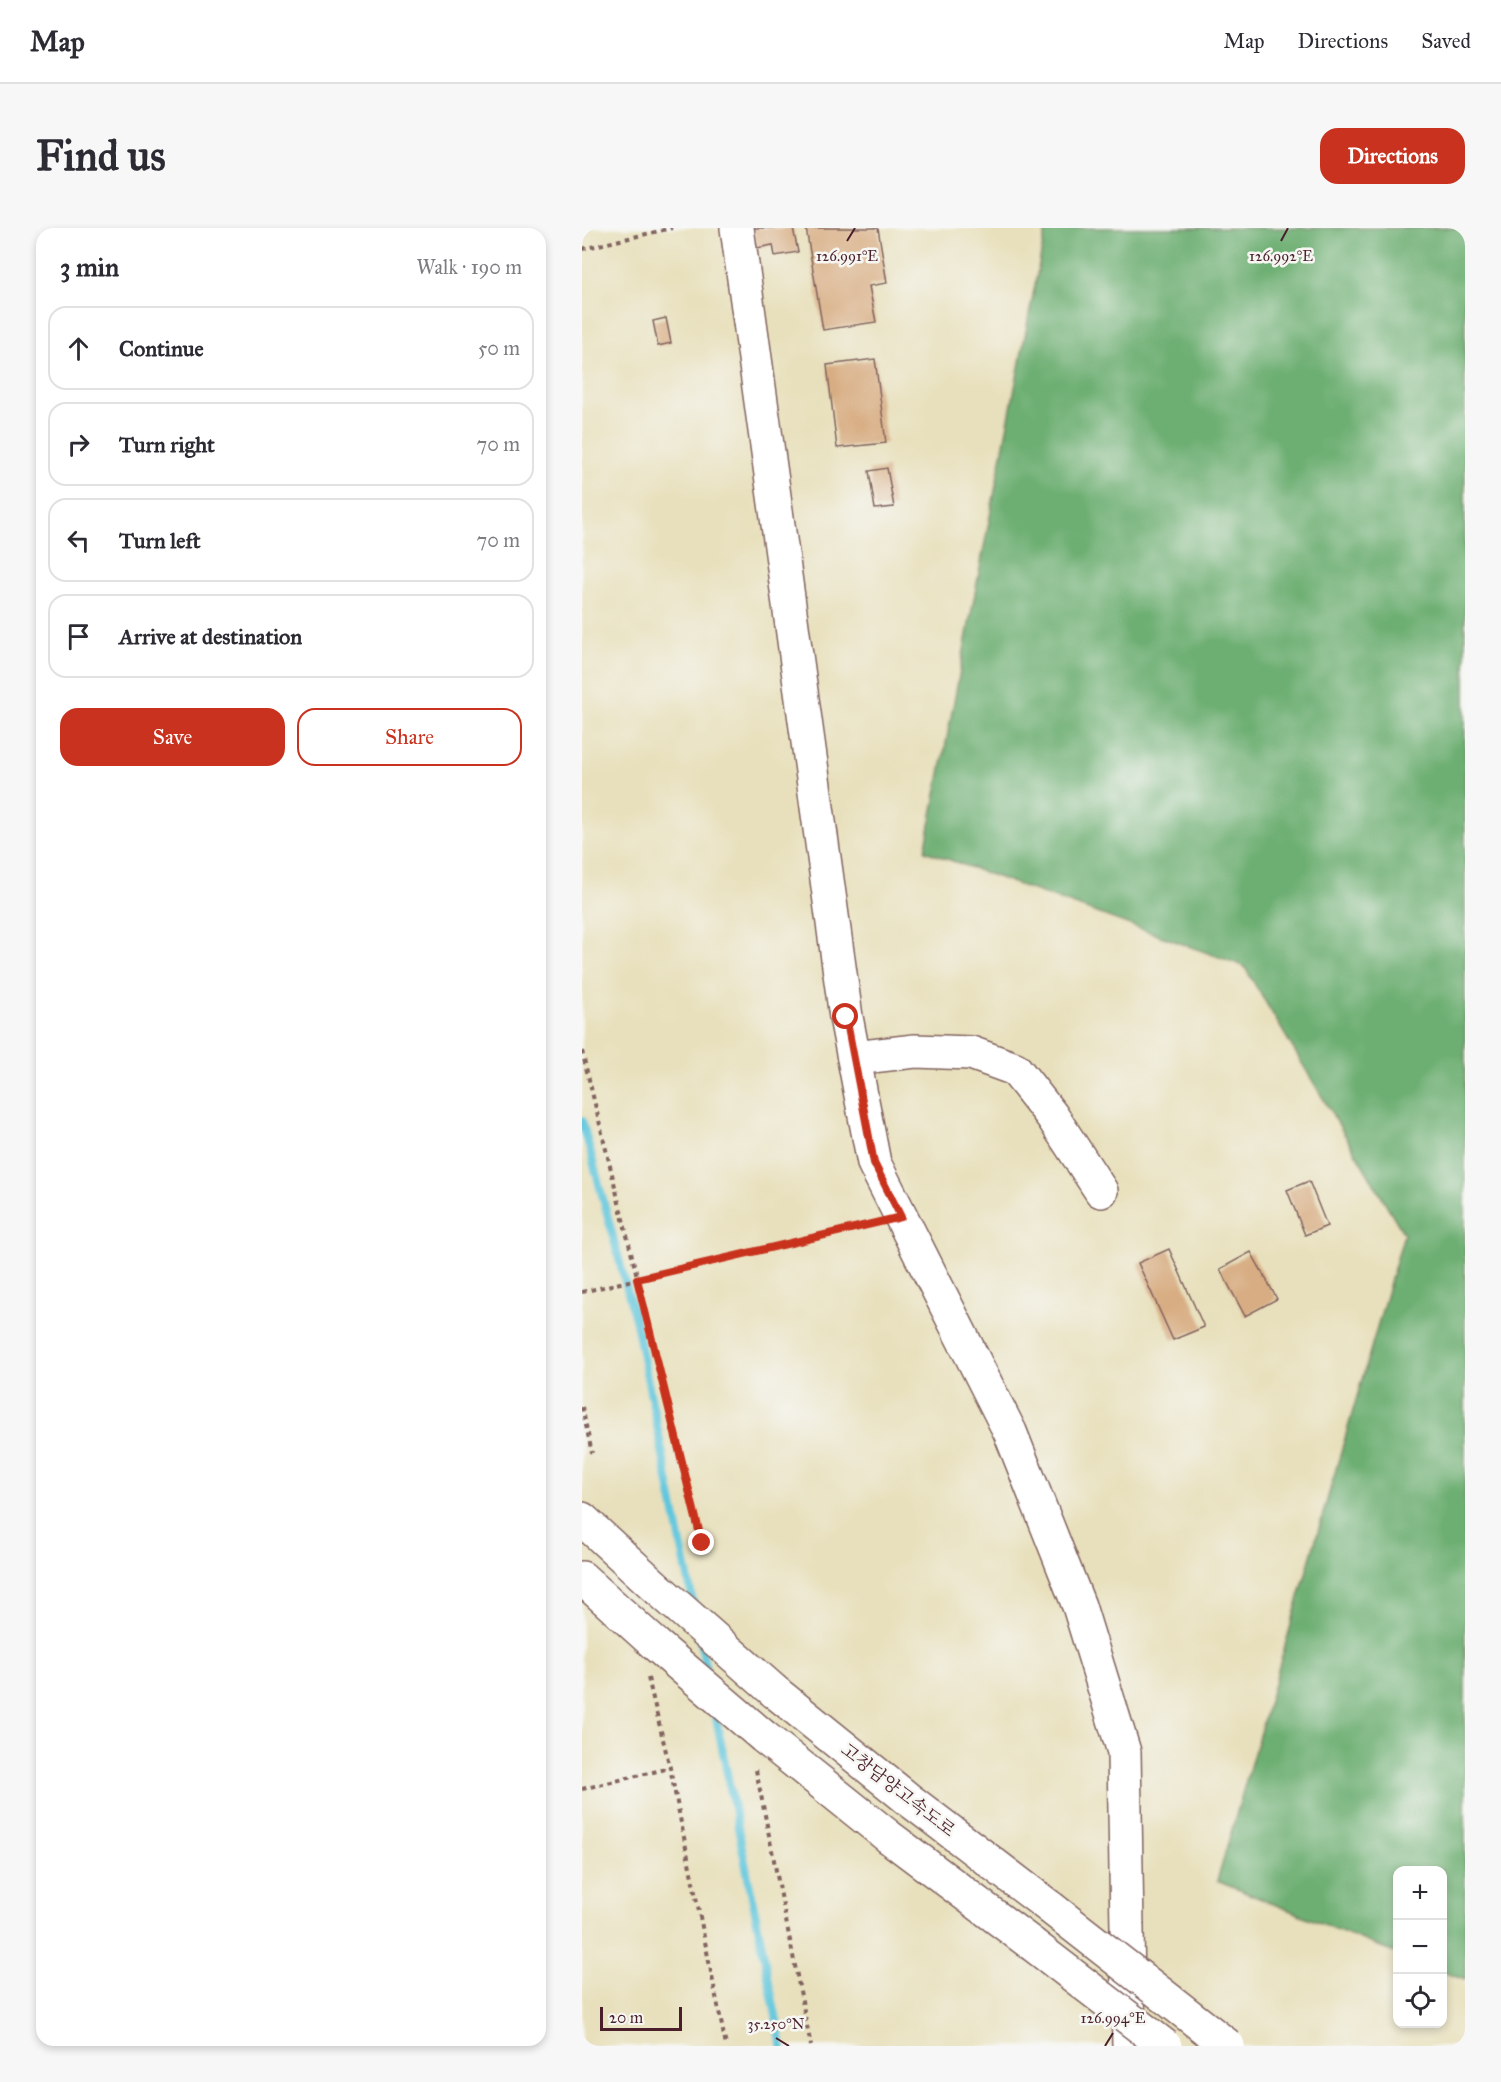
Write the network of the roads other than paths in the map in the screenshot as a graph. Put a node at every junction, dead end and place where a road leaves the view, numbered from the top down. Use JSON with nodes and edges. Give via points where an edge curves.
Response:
{"nodes":[{"id":1,"x":737,"y":228,"type":"edge"},
{"id":2,"x":854,"y":1058,"type":"junction"},
{"id":3,"x":1101,"y":1191,"type":"dead end"},
{"id":4,"x":582,"y":1519,"type":"edge"},
{"id":5,"x":582,"y":1578,"type":"edge"},
{"id":6,"x":1129,"y":2046,"type":"edge"},
{"id":7,"x":1165,"y":2046,"type":"edge"},
{"id":8,"x":1228,"y":2046,"type":"edge"}],
"edges":[{"from":1,"to":2,"type":"main road"},
{"from":2,"to":3,"type":"main road","via":[[915,1052],[971,1053],[1015,1070],[1052,1116]]},
{"from":2,"to":6,"type":"main road","via":[[874,1163],[1010,1432],[1079,1606],[1124,1752]]},
{"from":4,"to":8,"type":"main road","name":"고창담양고속도로","bridge":true,"via":[[774,1691]]},
{"from":5,"to":7,"type":"main road","bridge":true,"via":[[764,1737]]}]}
